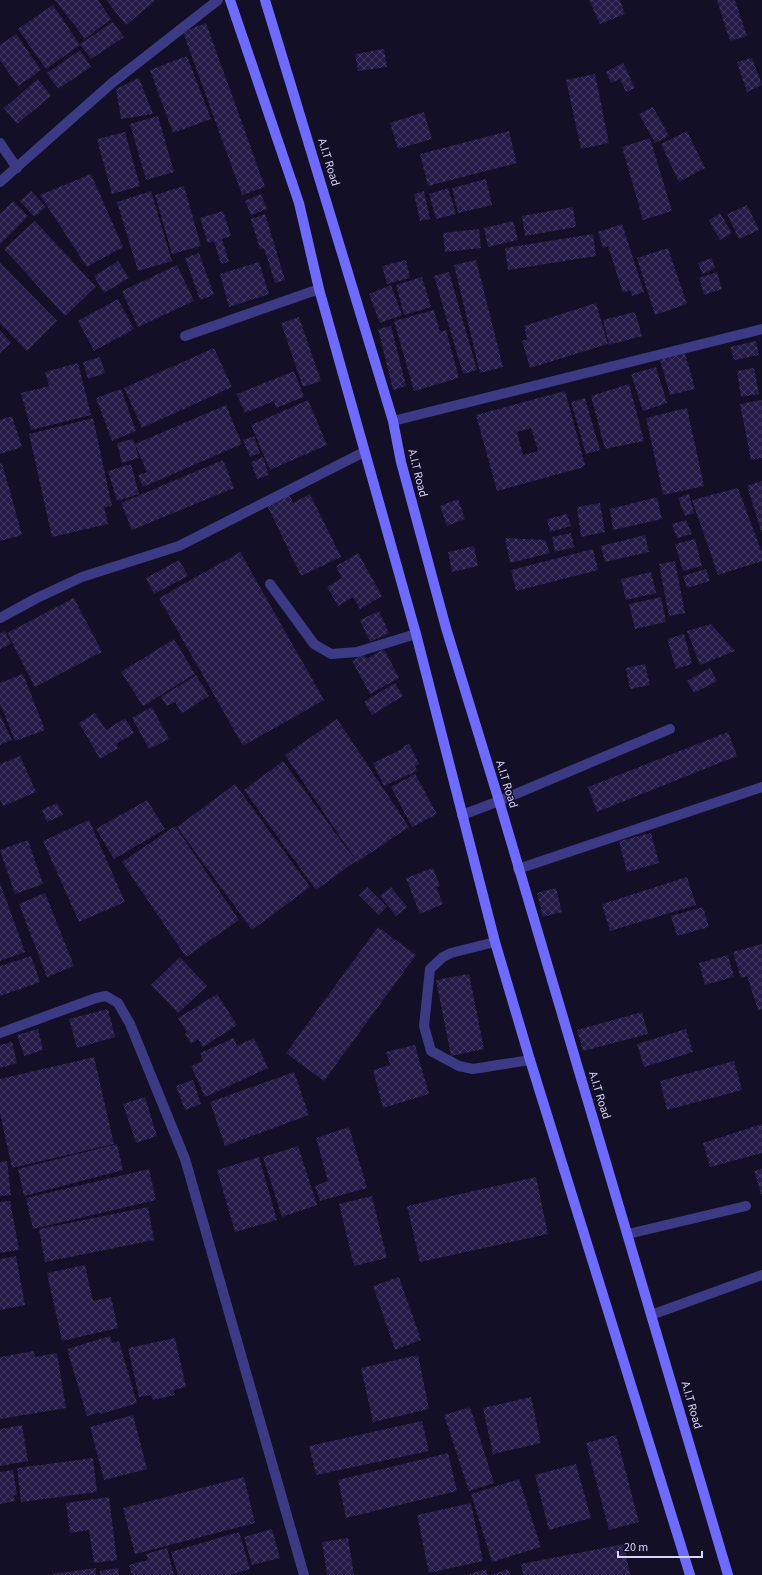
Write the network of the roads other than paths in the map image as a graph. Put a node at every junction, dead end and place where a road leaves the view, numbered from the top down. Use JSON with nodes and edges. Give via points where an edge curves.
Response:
{"nodes":[{"id":1,"x":218,"y":0,"type":"edge"},
{"id":2,"x":230,"y":0,"type":"edge"},
{"id":3,"x":266,"y":0,"type":"edge"},
{"id":4,"x":0,"y":143,"type":"edge"},
{"id":5,"x":17,"y":168,"type":"junction"},
{"id":6,"x":0,"y":182,"type":"edge"},
{"id":7,"x":319,"y":289,"type":"junction"},
{"id":8,"x":762,"y":328,"type":"edge"},
{"id":9,"x":185,"y":336,"type":"dead end"},
{"id":10,"x":393,"y":421,"type":"junction"},
{"id":11,"x":364,"y":452,"type":"junction"},
{"id":12,"x":270,"y":584,"type":"dead end"},
{"id":13,"x":0,"y":618,"type":"edge"},
{"id":14,"x":416,"y":634,"type":"junction"},
{"id":15,"x":670,"y":729,"type":"dead end"},
{"id":16,"x":762,"y":786,"type":"edge"},
{"id":17,"x":499,"y":801,"type":"junction"},
{"id":18,"x":462,"y":815,"type":"junction"},
{"id":19,"x":518,"y":869,"type":"junction"},
{"id":20,"x":495,"y":942,"type":"junction"},
{"id":21,"x":0,"y":1033,"type":"edge"},
{"id":22,"x":530,"y":1060,"type":"junction"},
{"id":23,"x":746,"y":1206,"type":"dead end"},
{"id":24,"x":628,"y":1234,"type":"junction"},
{"id":25,"x":762,"y":1275,"type":"edge"},
{"id":26,"x":651,"y":1315,"type":"junction"},
{"id":27,"x":304,"y":1575,"type":"edge"},
{"id":28,"x":690,"y":1575,"type":"edge"},
{"id":29,"x":728,"y":1575,"type":"edge"}],
"edges":[{"from":1,"to":5,"type":"street","via":[[112,83]]},
{"from":2,"to":7,"type":"street","via":[[299,203]]},
{"from":3,"to":10,"type":"street","name":"A.I.T Road"},
{"from":4,"to":5,"type":"street"},
{"from":5,"to":6,"type":"street"},
{"from":7,"to":9,"type":"street"},
{"from":7,"to":11,"type":"street"},
{"from":8,"to":10,"type":"street"},
{"from":10,"to":17,"type":"street","name":"A.I.T Road","via":[[401,462],[446,628]]},
{"from":11,"to":13,"type":"street","via":[[179,546],[82,577]]},
{"from":11,"to":14,"type":"street"},
{"from":12,"to":14,"type":"street","via":[[314,644],[331,654],[357,652]]},
{"from":14,"to":18,"type":"street"},
{"from":15,"to":17,"type":"street"},
{"from":16,"to":19,"type":"street"},
{"from":17,"to":18,"type":"street"},
{"from":17,"to":19,"type":"street","name":"A.I.T Road"},
{"from":18,"to":20,"type":"street"},
{"from":19,"to":24,"type":"street","name":"A.I.T Road"},
{"from":20,"to":22,"type":"street"},
{"from":20,"to":22,"type":"street","via":[[451,953],[430,969],[424,1026],[432,1051],[459,1066],[473,1069]]},
{"from":21,"to":27,"type":"street","via":[[106,996],[118,1003],[130,1024],[185,1159]]},
{"from":22,"to":28,"type":"street"},
{"from":23,"to":24,"type":"street"},
{"from":24,"to":26,"type":"street","name":"A.I.T Road"},
{"from":25,"to":26,"type":"street"},
{"from":26,"to":29,"type":"street","name":"A.I.T Road"}]}
